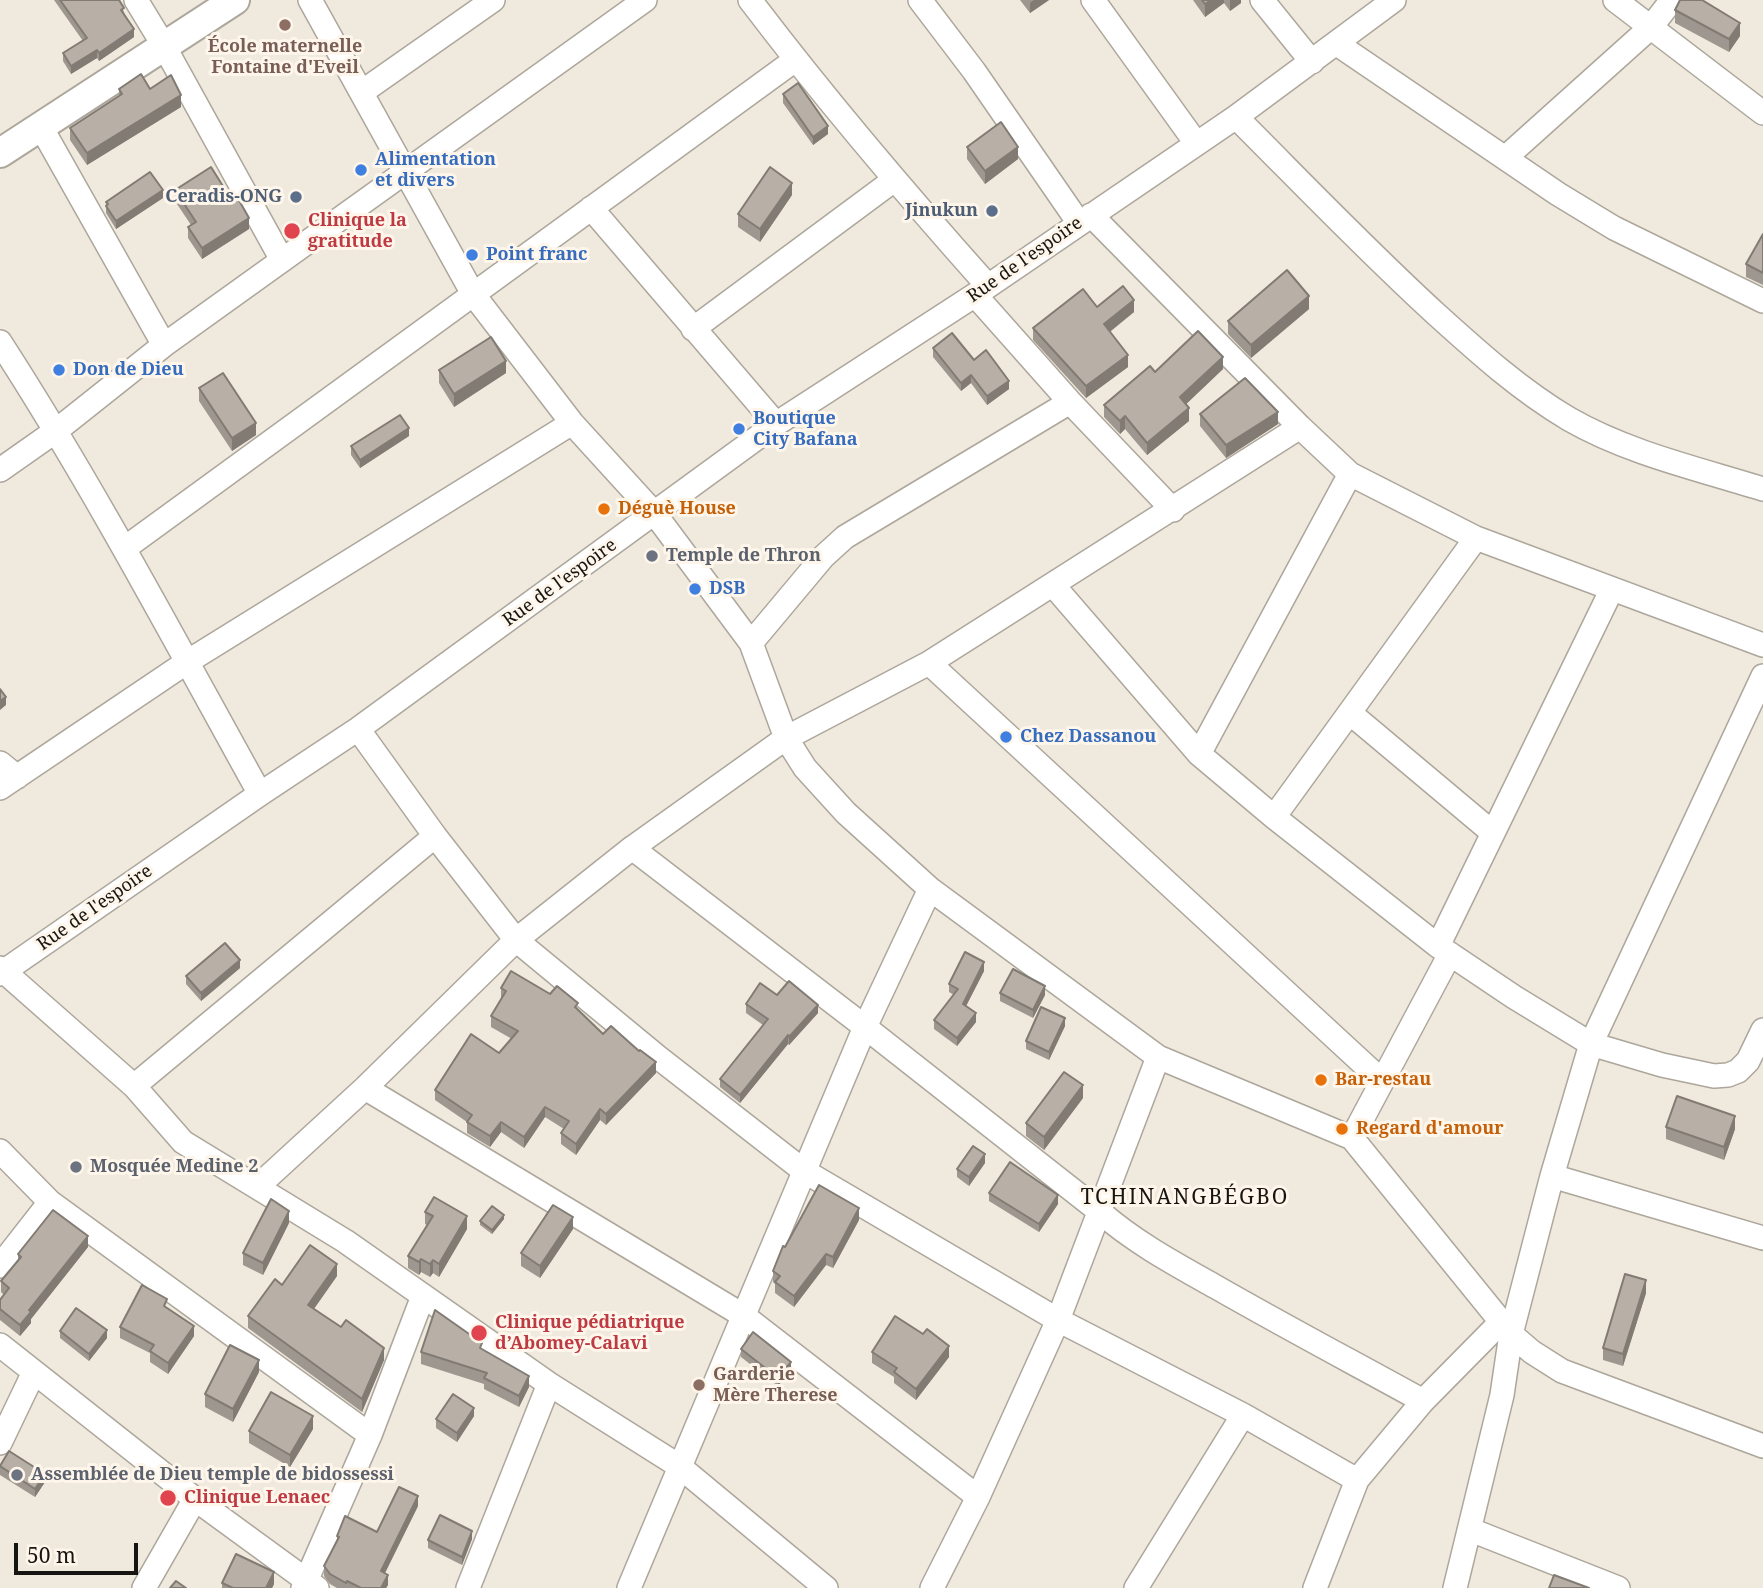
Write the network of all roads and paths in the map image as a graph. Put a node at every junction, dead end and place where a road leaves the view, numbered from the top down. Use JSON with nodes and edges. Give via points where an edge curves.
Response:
{"nodes":[{"id":1,"x":135,"y":0,"type":"edge"},
{"id":2,"x":235,"y":0,"type":"edge"},
{"id":3,"x":310,"y":0,"type":"edge"},
{"id":4,"x":493,"y":0,"type":"edge"},
{"id":5,"x":645,"y":0,"type":"edge"},
{"id":6,"x":750,"y":0,"type":"edge"},
{"id":7,"x":920,"y":0,"type":"edge"},
{"id":8,"x":1093,"y":0,"type":"edge"},
{"id":9,"x":1262,"y":0,"type":"edge"},
{"id":10,"x":1394,"y":0,"type":"edge"},
{"id":11,"x":1615,"y":0,"type":"edge"},
{"id":12,"x":1672,"y":0,"type":"edge"},
{"id":13,"x":1651,"y":27,"type":"junction"},
{"id":14,"x":1337,"y":44,"type":"junction"},
{"id":15,"x":164,"y":46,"type":"junction"},
{"id":16,"x":795,"y":60,"type":"junction"},
{"id":17,"x":1312,"y":62,"type":"junction"},
{"id":18,"x":362,"y":92,"type":"junction"},
{"id":19,"x":1763,"y":113,"type":"edge"},
{"id":20,"x":1236,"y":117,"type":"junction"},
{"id":21,"x":41,"y":127,"type":"junction"},
{"id":22,"x":1196,"y":143,"type":"junction"},
{"id":23,"x":0,"y":153,"type":"edge"},
{"id":24,"x":1505,"y":158,"type":"junction"},
{"id":25,"x":406,"y":170,"type":"junction"},
{"id":26,"x":894,"y":180,"type":"junction"},
{"id":27,"x":591,"y":208,"type":"junction"},
{"id":28,"x":1085,"y":219,"type":"junction"},
{"id":29,"x":282,"y":260,"type":"junction"},
{"id":30,"x":981,"y":291,"type":"junction"},
{"id":31,"x":473,"y":294,"type":"junction"},
{"id":32,"x":1763,"y":302,"type":"edge"},
{"id":33,"x":693,"y":329,"type":"junction"},
{"id":34,"x":0,"y":342,"type":"edge"},
{"id":35,"x":164,"y":345,"type":"junction"},
{"id":36,"x":1070,"y":402,"type":"junction"},
{"id":37,"x":572,"y":423,"type":"junction"},
{"id":38,"x":776,"y":424,"type":"junction"},
{"id":39,"x":1300,"y":428,"type":"junction"},
{"id":40,"x":57,"y":430,"type":"junction"},
{"id":41,"x":0,"y":470,"type":"edge"},
{"id":42,"x":1350,"y":474,"type":"junction"},
{"id":43,"x":1763,"y":489,"type":"edge"},
{"id":44,"x":1172,"y":510,"type":"junction"},
{"id":45,"x":655,"y":514,"type":"junction"},
{"id":46,"x":1476,"y":538,"type":"junction"},
{"id":47,"x":125,"y":548,"type":"junction"},
{"id":48,"x":1053,"y":585,"type":"junction"},
{"id":49,"x":1612,"y":589,"type":"junction"},
{"id":50,"x":751,"y":643,"type":"junction"},
{"id":51,"x":1763,"y":645,"type":"edge"},
{"id":52,"x":187,"y":662,"type":"junction"},
{"id":53,"x":929,"y":663,"type":"junction"},
{"id":54,"x":1763,"y":676,"type":"edge"},
{"id":55,"x":1350,"y":713,"type":"junction"},
{"id":56,"x":358,"y":729,"type":"junction"},
{"id":57,"x":786,"y":738,"type":"junction"},
{"id":58,"x":1199,"y":754,"type":"junction"},
{"id":59,"x":5,"y":776,"type":"edge"},
{"id":60,"x":260,"y":794,"type":"junction"},
{"id":61,"x":1274,"y":817,"type":"junction"},
{"id":62,"x":1493,"y":833,"type":"junction"},
{"id":63,"x":435,"y":836,"type":"junction"},
{"id":64,"x":632,"y":848,"type":"junction"},
{"id":65,"x":930,"y":889,"type":"junction"},
{"id":66,"x":516,"y":940,"type":"junction"},
{"id":67,"x":1444,"y":950,"type":"junction"},
{"id":68,"x":1,"y":971,"type":"edge"},
{"id":69,"x":865,"y":1027,"type":"junction"},
{"id":70,"x":1763,"y":1030,"type":"edge"},
{"id":71,"x":1591,"y":1044,"type":"junction"},
{"id":72,"x":1158,"y":1057,"type":"junction"},
{"id":73,"x":1381,"y":1080,"type":"junction"},
{"id":74,"x":134,"y":1086,"type":"junction"},
{"id":75,"x":365,"y":1088,"type":"junction"},
{"id":76,"x":1352,"y":1138,"type":"junction"},
{"id":77,"x":0,"y":1151,"type":"edge"},
{"id":78,"x":804,"y":1171,"type":"junction"},
{"id":79,"x":1552,"y":1176,"type":"junction"},
{"id":80,"x":257,"y":1187,"type":"junction"},
{"id":81,"x":50,"y":1202,"type":"junction"},
{"id":82,"x":1099,"y":1210,"type":"junction"},
{"id":83,"x":1763,"y":1238,"type":"edge"},
{"id":84,"x":0,"y":1266,"type":"edge"},
{"id":85,"x":423,"y":1296,"type":"junction"},
{"id":86,"x":744,"y":1316,"type":"junction"},
{"id":87,"x":1058,"y":1320,"type":"junction"},
{"id":88,"x":1506,"y":1328,"type":"junction"},
{"id":89,"x":0,"y":1345,"type":"edge"},
{"id":90,"x":34,"y":1372,"type":"junction"},
{"id":91,"x":549,"y":1384,"type":"junction"},
{"id":92,"x":1423,"y":1401,"type":"junction"},
{"id":93,"x":1243,"y":1415,"type":"junction"},
{"id":94,"x":370,"y":1435,"type":"junction"},
{"id":95,"x":0,"y":1443,"type":"edge"},
{"id":96,"x":1763,"y":1446,"type":"edge"},
{"id":97,"x":678,"y":1466,"type":"junction"},
{"id":98,"x":1357,"y":1480,"type":"junction"},
{"id":99,"x":978,"y":1497,"type":"junction"},
{"id":100,"x":195,"y":1499,"type":"junction"},
{"id":101,"x":1471,"y":1530,"type":"junction"},
{"id":102,"x":308,"y":1586,"type":"edge"},
{"id":103,"x":144,"y":1588,"type":"edge"},
{"id":104,"x":468,"y":1588,"type":"edge"},
{"id":105,"x":629,"y":1588,"type":"edge"},
{"id":106,"x":826,"y":1588,"type":"edge"},
{"id":107,"x":932,"y":1588,"type":"edge"},
{"id":108,"x":1136,"y":1588,"type":"edge"},
{"id":109,"x":1315,"y":1588,"type":"edge"},
{"id":110,"x":1455,"y":1588,"type":"edge"},
{"id":111,"x":1618,"y":1588,"type":"edge"}],
"edges":[{"from":1,"to":15,"type":"street"},
{"from":2,"to":15,"type":"main road"},
{"from":3,"to":18,"type":"street"},
{"from":4,"to":18,"type":"street"},
{"from":5,"to":25,"type":"street"},
{"from":6,"to":16,"type":"street"},
{"from":7,"to":28,"type":"street"},
{"from":8,"to":22,"type":"street"},
{"from":9,"to":17,"type":"street"},
{"from":10,"to":14,"type":"street","name":"Rue de l'espoire"},
{"from":11,"to":13,"type":"street"},
{"from":12,"to":13,"type":"street"},
{"from":13,"to":19,"type":"street"},
{"from":13,"to":24,"type":"street"},
{"from":14,"to":17,"type":"street","name":"Rue de l'espoire"},
{"from":14,"to":24,"type":"street"},
{"from":15,"to":21,"type":"main road"},
{"from":15,"to":29,"type":"street"},
{"from":16,"to":26,"type":"street"},
{"from":16,"to":27,"type":"street"},
{"from":17,"to":20,"type":"street","name":"Rue de l'espoire"},
{"from":18,"to":25,"type":"street"},
{"from":20,"to":22,"type":"street","name":"Rue de l'espoire"},
{"from":20,"to":43,"type":"street","via":[[1395,276],[1528,392],[1571,420],[1622,444]]},
{"from":21,"to":23,"type":"main road"},
{"from":21,"to":35,"type":"street"},
{"from":22,"to":28,"type":"street","name":"Rue de l'espoire"},
{"from":24,"to":32,"type":"street","via":[[1614,228]]},
{"from":25,"to":29,"type":"street"},
{"from":25,"to":31,"type":"street"},
{"from":26,"to":30,"type":"street"},
{"from":26,"to":33,"type":"street"},
{"from":27,"to":31,"type":"street"},
{"from":27,"to":33,"type":"street"},
{"from":28,"to":30,"type":"street","name":"Rue de l'espoire"},
{"from":28,"to":39,"type":"street"},
{"from":29,"to":35,"type":"street"},
{"from":30,"to":36,"type":"street"},
{"from":30,"to":38,"type":"street","name":"Rue de l'espoire"},
{"from":31,"to":37,"type":"street"},
{"from":31,"to":47,"type":"street"},
{"from":33,"to":38,"type":"street"},
{"from":34,"to":40,"type":"street"},
{"from":35,"to":40,"type":"street"},
{"from":36,"to":44,"type":"street"},
{"from":36,"to":50,"type":"street","via":[[845,537]]},
{"from":37,"to":45,"type":"street"},
{"from":37,"to":52,"type":"street"},
{"from":38,"to":45,"type":"street","name":"Rue de l'espoire"},
{"from":39,"to":42,"type":"street"},
{"from":39,"to":44,"type":"street"},
{"from":40,"to":41,"type":"street"},
{"from":40,"to":47,"type":"street"},
{"from":42,"to":46,"type":"street"},
{"from":42,"to":58,"type":"street"},
{"from":44,"to":48,"type":"street"},
{"from":45,"to":50,"type":"street"},
{"from":45,"to":56,"type":"street","name":"Rue de l'espoire"},
{"from":46,"to":49,"type":"street"},
{"from":46,"to":55,"type":"street"},
{"from":47,"to":52,"type":"street"},
{"from":48,"to":53,"type":"street"},
{"from":48,"to":58,"type":"street"},
{"from":49,"to":51,"type":"street"},
{"from":49,"to":62,"type":"street"},
{"from":50,"to":57,"type":"street"},
{"from":52,"to":59,"type":"street"},
{"from":52,"to":60,"type":"street"},
{"from":53,"to":57,"type":"street"},
{"from":53,"to":73,"type":"street"},
{"from":54,"to":71,"type":"street"},
{"from":55,"to":61,"type":"street"},
{"from":55,"to":62,"type":"street"},
{"from":56,"to":60,"type":"street","name":"Rue de l'espoire"},
{"from":56,"to":63,"type":"street"},
{"from":57,"to":64,"type":"street"},
{"from":57,"to":65,"type":"street","via":[[804,768],[846,813]]},
{"from":58,"to":61,"type":"street"},
{"from":60,"to":68,"type":"street","name":"Rue de l'espoire"},
{"from":61,"to":67,"type":"street"},
{"from":62,"to":67,"type":"street"},
{"from":63,"to":66,"type":"street"},
{"from":63,"to":74,"type":"street"},
{"from":64,"to":66,"type":"street"},
{"from":64,"to":69,"type":"street"},
{"from":65,"to":69,"type":"street"},
{"from":65,"to":72,"type":"street"},
{"from":66,"to":75,"type":"street"},
{"from":66,"to":78,"type":"street"},
{"from":67,"to":71,"type":"street"},
{"from":67,"to":73,"type":"street"},
{"from":68,"to":74,"type":"street"},
{"from":69,"to":78,"type":"street"},
{"from":69,"to":82,"type":"street"},
{"from":70,"to":71,"type":"street","via":[[1738,1071],[1714,1076]]},
{"from":71,"to":79,"type":"street"},
{"from":72,"to":76,"type":"street"},
{"from":72,"to":82,"type":"street"},
{"from":73,"to":76,"type":"street"},
{"from":74,"to":80,"type":"street","via":[[183,1142]]},
{"from":75,"to":80,"type":"street"},
{"from":75,"to":86,"type":"street"},
{"from":76,"to":88,"type":"street"},
{"from":77,"to":81,"type":"street"},
{"from":78,"to":86,"type":"street"},
{"from":78,"to":87,"type":"street"},
{"from":79,"to":83,"type":"street"},
{"from":79,"to":88,"type":"street"},
{"from":80,"to":85,"type":"street"},
{"from":81,"to":84,"type":"street"},
{"from":81,"to":94,"type":"street"},
{"from":82,"to":87,"type":"street"},
{"from":82,"to":92,"type":"street","via":[[1150,1249]]},
{"from":85,"to":91,"type":"street"},
{"from":85,"to":94,"type":"street"},
{"from":86,"to":97,"type":"street"},
{"from":86,"to":99,"type":"street"},
{"from":87,"to":93,"type":"street"},
{"from":87,"to":99,"type":"street"},
{"from":88,"to":92,"type":"street"},
{"from":88,"to":96,"type":"street","via":[[1562,1371]]},
{"from":88,"to":101,"type":"street","via":[[1502,1395]]},
{"from":89,"to":90,"type":"street"},
{"from":90,"to":95,"type":"street"},
{"from":90,"to":100,"type":"street"},
{"from":91,"to":97,"type":"street"},
{"from":91,"to":104,"type":"street"},
{"from":92,"to":98,"type":"street"},
{"from":93,"to":98,"type":"street"},
{"from":93,"to":108,"type":"street"},
{"from":94,"to":102,"type":"street"},
{"from":97,"to":105,"type":"street"},
{"from":97,"to":106,"type":"street"},
{"from":98,"to":109,"type":"street"},
{"from":99,"to":107,"type":"street"},
{"from":100,"to":102,"type":"street"},
{"from":100,"to":103,"type":"street"},
{"from":101,"to":110,"type":"street"},
{"from":101,"to":111,"type":"street"}]}
